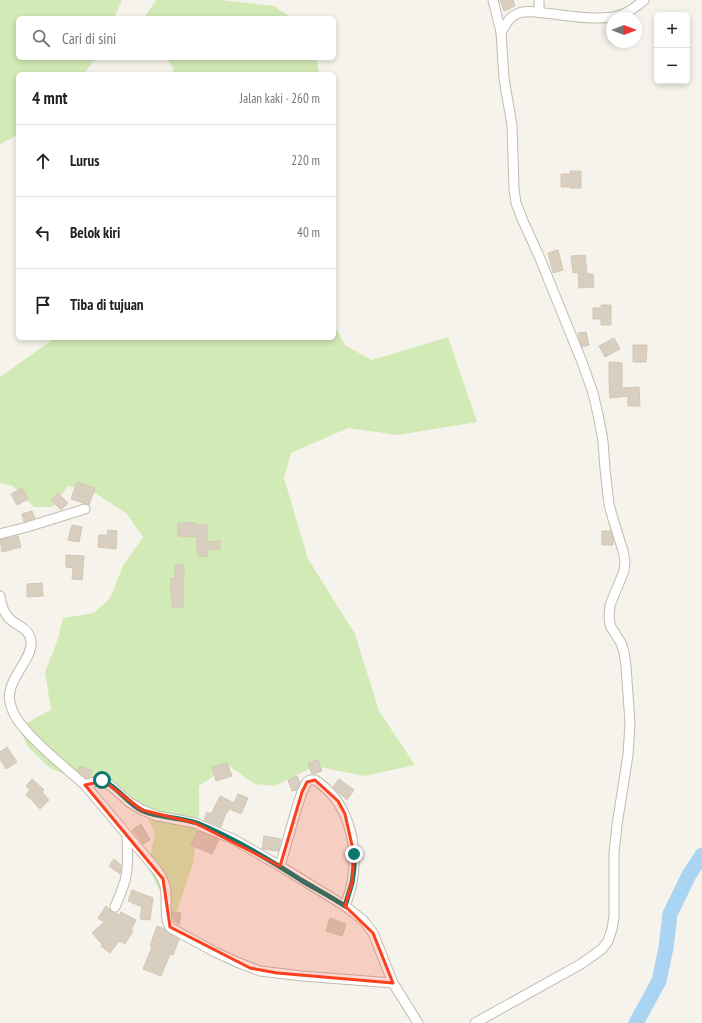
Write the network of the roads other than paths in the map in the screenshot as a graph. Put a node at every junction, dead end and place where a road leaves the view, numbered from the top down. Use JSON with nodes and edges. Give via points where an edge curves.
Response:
{"nodes":[{"id":1,"x":493,"y":0,"type":"edge"},
{"id":2,"x":539,"y":0,"type":"edge"},
{"id":3,"x":644,"y":0,"type":"edge"},
{"id":4,"x":539,"y":12,"type":"junction"},
{"id":5,"x":501,"y":32,"type":"junction"},
{"id":6,"x":85,"y":508,"type":"dead end"},
{"id":7,"x":0,"y":534,"type":"edge"},
{"id":8,"x":0,"y":596,"type":"edge"},
{"id":9,"x":85,"y":785,"type":"junction"},
{"id":10,"x":127,"y":835,"type":"junction"},
{"id":11,"x":280,"y":866,"type":"junction"},
{"id":12,"x":345,"y":906,"type":"junction"},
{"id":13,"x":115,"y":907,"type":"dead end"},
{"id":14,"x":393,"y":983,"type":"junction"},
{"id":15,"x":418,"y":1023,"type":"edge"},
{"id":16,"x":475,"y":1023,"type":"edge"}],
"edges":[{"from":1,"to":5,"type":"street"},
{"from":2,"to":4,"type":"street"},
{"from":3,"to":4,"type":"street","via":[[622,15],[610,18]]},
{"from":4,"to":5,"type":"street","via":[[516,14]]},
{"from":5,"to":16,"type":"street","via":[[504,79],[512,125],[514,189],[518,209],[582,362],[599,419],[610,504],[625,561],[624,571],[610,605],[610,624],[624,652],[630,723],[628,756],[614,853],[614,917],[608,941],[602,949],[581,964]]},
{"from":6,"to":7,"type":"street"},
{"from":8,"to":9,"type":"street","via":[[6,615],[27,632],[32,644],[12,685],[12,711],[20,725],[44,750]]},
{"from":9,"to":10,"type":"street"},
{"from":9,"to":11,"type":"street","via":[[104,781],[142,810],[157,816],[195,823],[233,839]]},
{"from":10,"to":13,"type":"street","via":[[126,875]]},
{"from":10,"to":14,"type":"street","via":[[163,879],[166,888],[167,922],[181,934],[227,958],[260,971]]},
{"from":11,"to":12,"type":"street"},
{"from":11,"to":12,"type":"street","via":[[302,792],[307,782],[315,780],[338,801],[352,837],[354,868]]},
{"from":12,"to":14,"type":"street","via":[[364,920],[373,933]]},
{"from":14,"to":15,"type":"street"}]}
